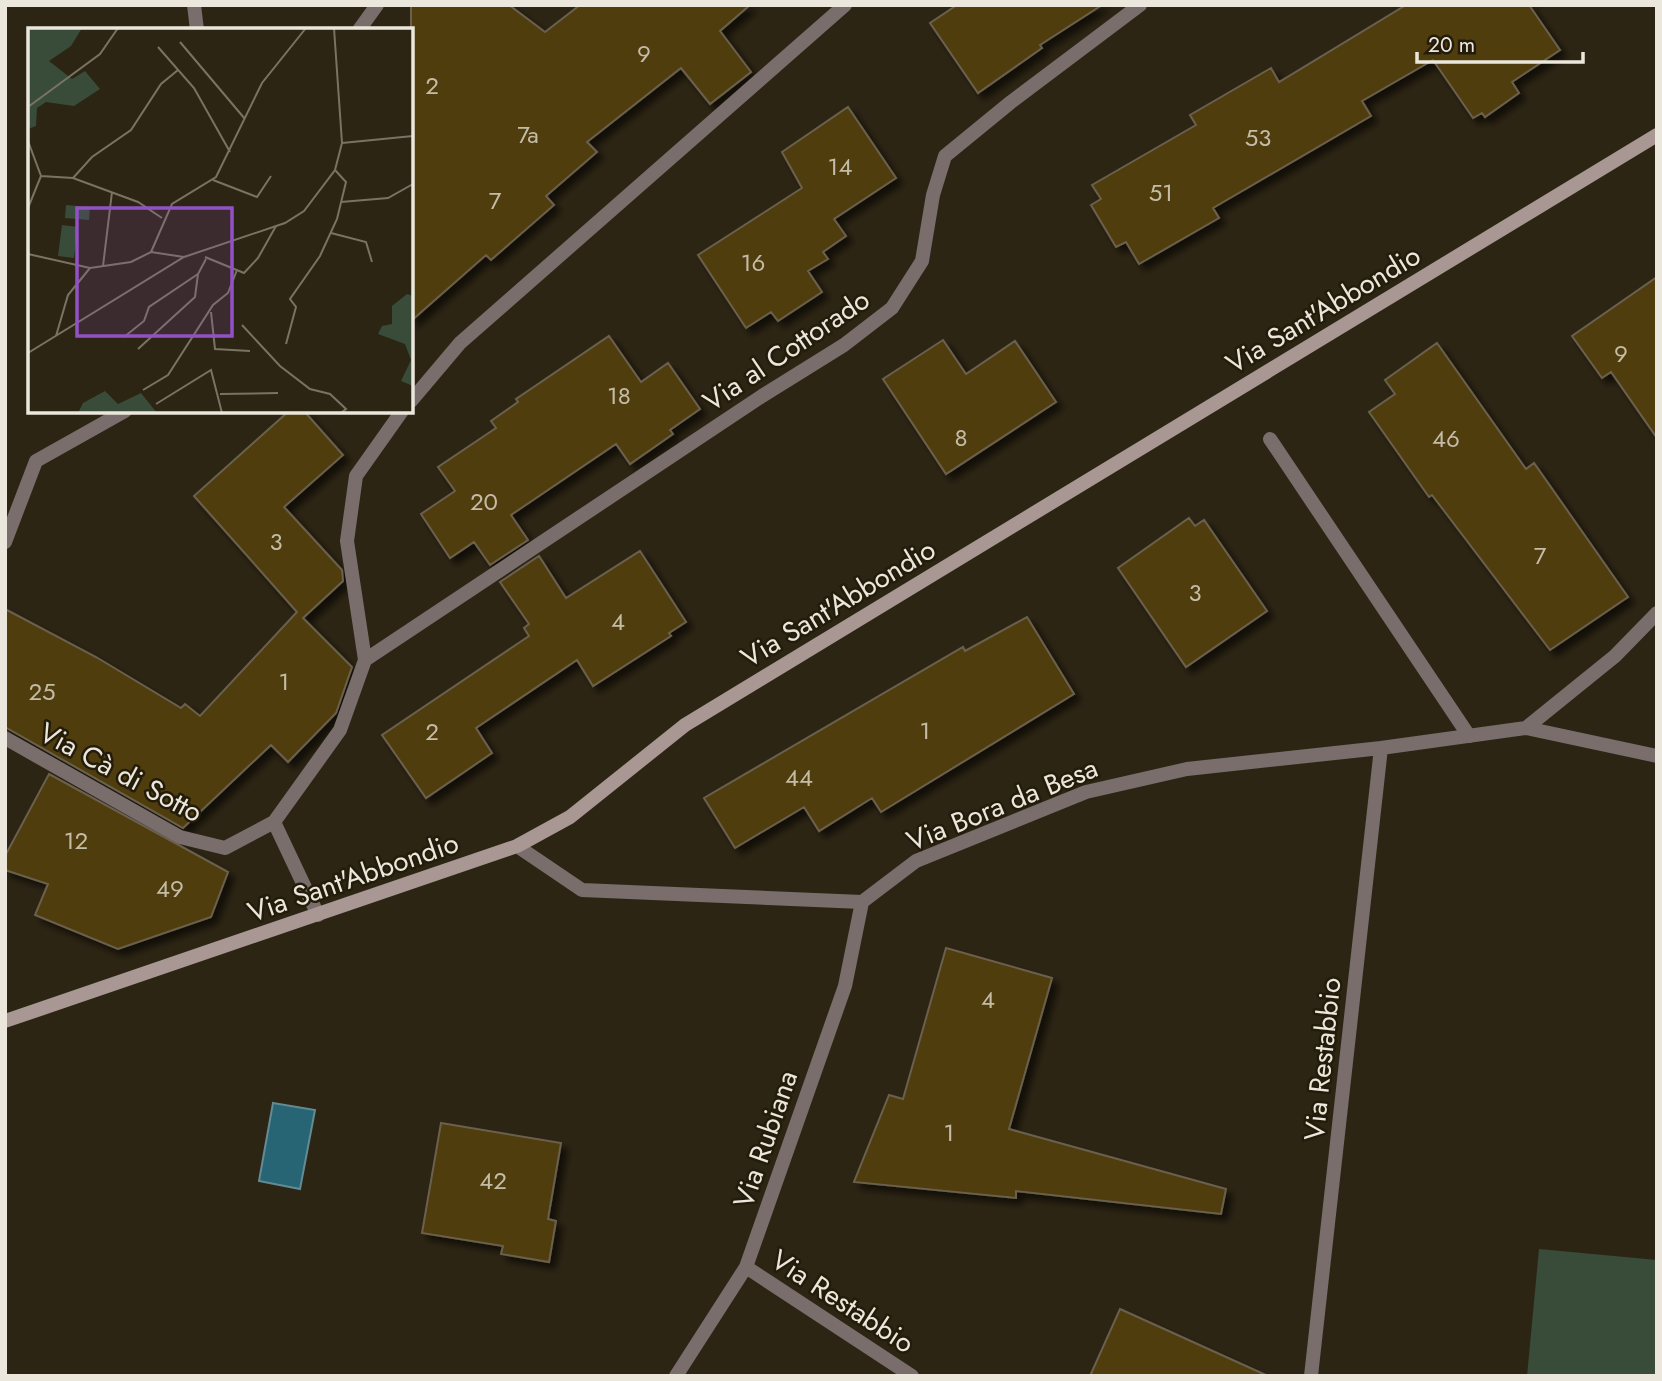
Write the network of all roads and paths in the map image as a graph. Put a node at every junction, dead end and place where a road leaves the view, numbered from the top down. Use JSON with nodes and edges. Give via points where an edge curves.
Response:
{"nodes":[{"id":1,"x":194,"y":5,"type":"edge"},
{"id":2,"x":377,"y":5,"type":"edge"},
{"id":3,"x":845,"y":5,"type":"edge"},
{"id":4,"x":1140,"y":5,"type":"edge"},
{"id":5,"x":197,"y":28,"type":"edge"},
{"id":6,"x":360,"y":28,"type":"edge"},
{"id":7,"x":1657,"y":135,"type":"edge"},
{"id":8,"x":413,"y":399,"type":"edge"},
{"id":9,"x":121,"y":413,"type":"edge"},
{"id":10,"x":401,"y":413,"type":"edge"},
{"id":11,"x":1270,"y":439,"type":"dead end"},
{"id":12,"x":5,"y":542,"type":"edge"},
{"id":13,"x":1657,"y":613,"type":"edge"},
{"id":14,"x":365,"y":660,"type":"junction"},
{"id":15,"x":1526,"y":727,"type":"junction"},
{"id":16,"x":1469,"y":736,"type":"junction"},
{"id":17,"x":5,"y":738,"type":"edge"},
{"id":18,"x":1381,"y":748,"type":"junction"},
{"id":19,"x":1657,"y":757,"type":"edge"},
{"id":20,"x":274,"y":822,"type":"junction"},
{"id":21,"x":517,"y":846,"type":"junction"},
{"id":22,"x":862,"y":902,"type":"junction"},
{"id":23,"x":318,"y":915,"type":"junction"},
{"id":24,"x":5,"y":1021,"type":"edge"},
{"id":25,"x":746,"y":1267,"type":"junction"},
{"id":26,"x":676,"y":1376,"type":"edge"},
{"id":27,"x":912,"y":1376,"type":"edge"},
{"id":28,"x":1311,"y":1376,"type":"edge"}],
"edges":[{"from":1,"to":5,"type":"street"},
{"from":2,"to":6,"type":"street"},
{"from":3,"to":8,"type":"street","via":[[460,343]]},
{"from":4,"to":14,"type":"street","name":"Via al Cottorado","via":[[945,156],[922,261],[892,308],[844,345]]},
{"from":7,"to":21,"type":"street","name":"Via Sant'Abbondio","via":[[685,725],[570,817]]},
{"from":9,"to":12,"type":"street","via":[[36,461]]},
{"from":10,"to":14,"type":"street","via":[[356,476],[347,541]]},
{"from":11,"to":16,"type":"street"},
{"from":13,"to":15,"type":"street","via":[[1631,641]]},
{"from":14,"to":20,"type":"street","via":[[340,730]]},
{"from":15,"to":16,"type":"street","name":"Via Bora da Besa"},
{"from":15,"to":19,"type":"street","name":"Via Bora da Besa"},
{"from":16,"to":18,"type":"street","name":"Via Bora da Besa"},
{"from":17,"to":20,"type":"street","name":"Via Cà di Sotto","via":[[180,837],[225,848]]},
{"from":18,"to":22,"type":"street","name":"Via Bora da Besa","via":[[1187,769],[1086,792],[916,861]]},
{"from":18,"to":28,"type":"street","name":"Via Restabbio"},
{"from":20,"to":23,"type":"street"},
{"from":21,"to":22,"type":"street","via":[[582,890]]},
{"from":21,"to":23,"type":"street","name":"Via Sant'Abbondio"},
{"from":22,"to":25,"type":"street","name":"Via Rubiana","via":[[845,986]]},
{"from":23,"to":24,"type":"street","name":"Via Sant'Abbondio"},
{"from":25,"to":26,"type":"street","name":"Via Rubiana"},
{"from":25,"to":27,"type":"street","name":"Via Restabbio"}]}
